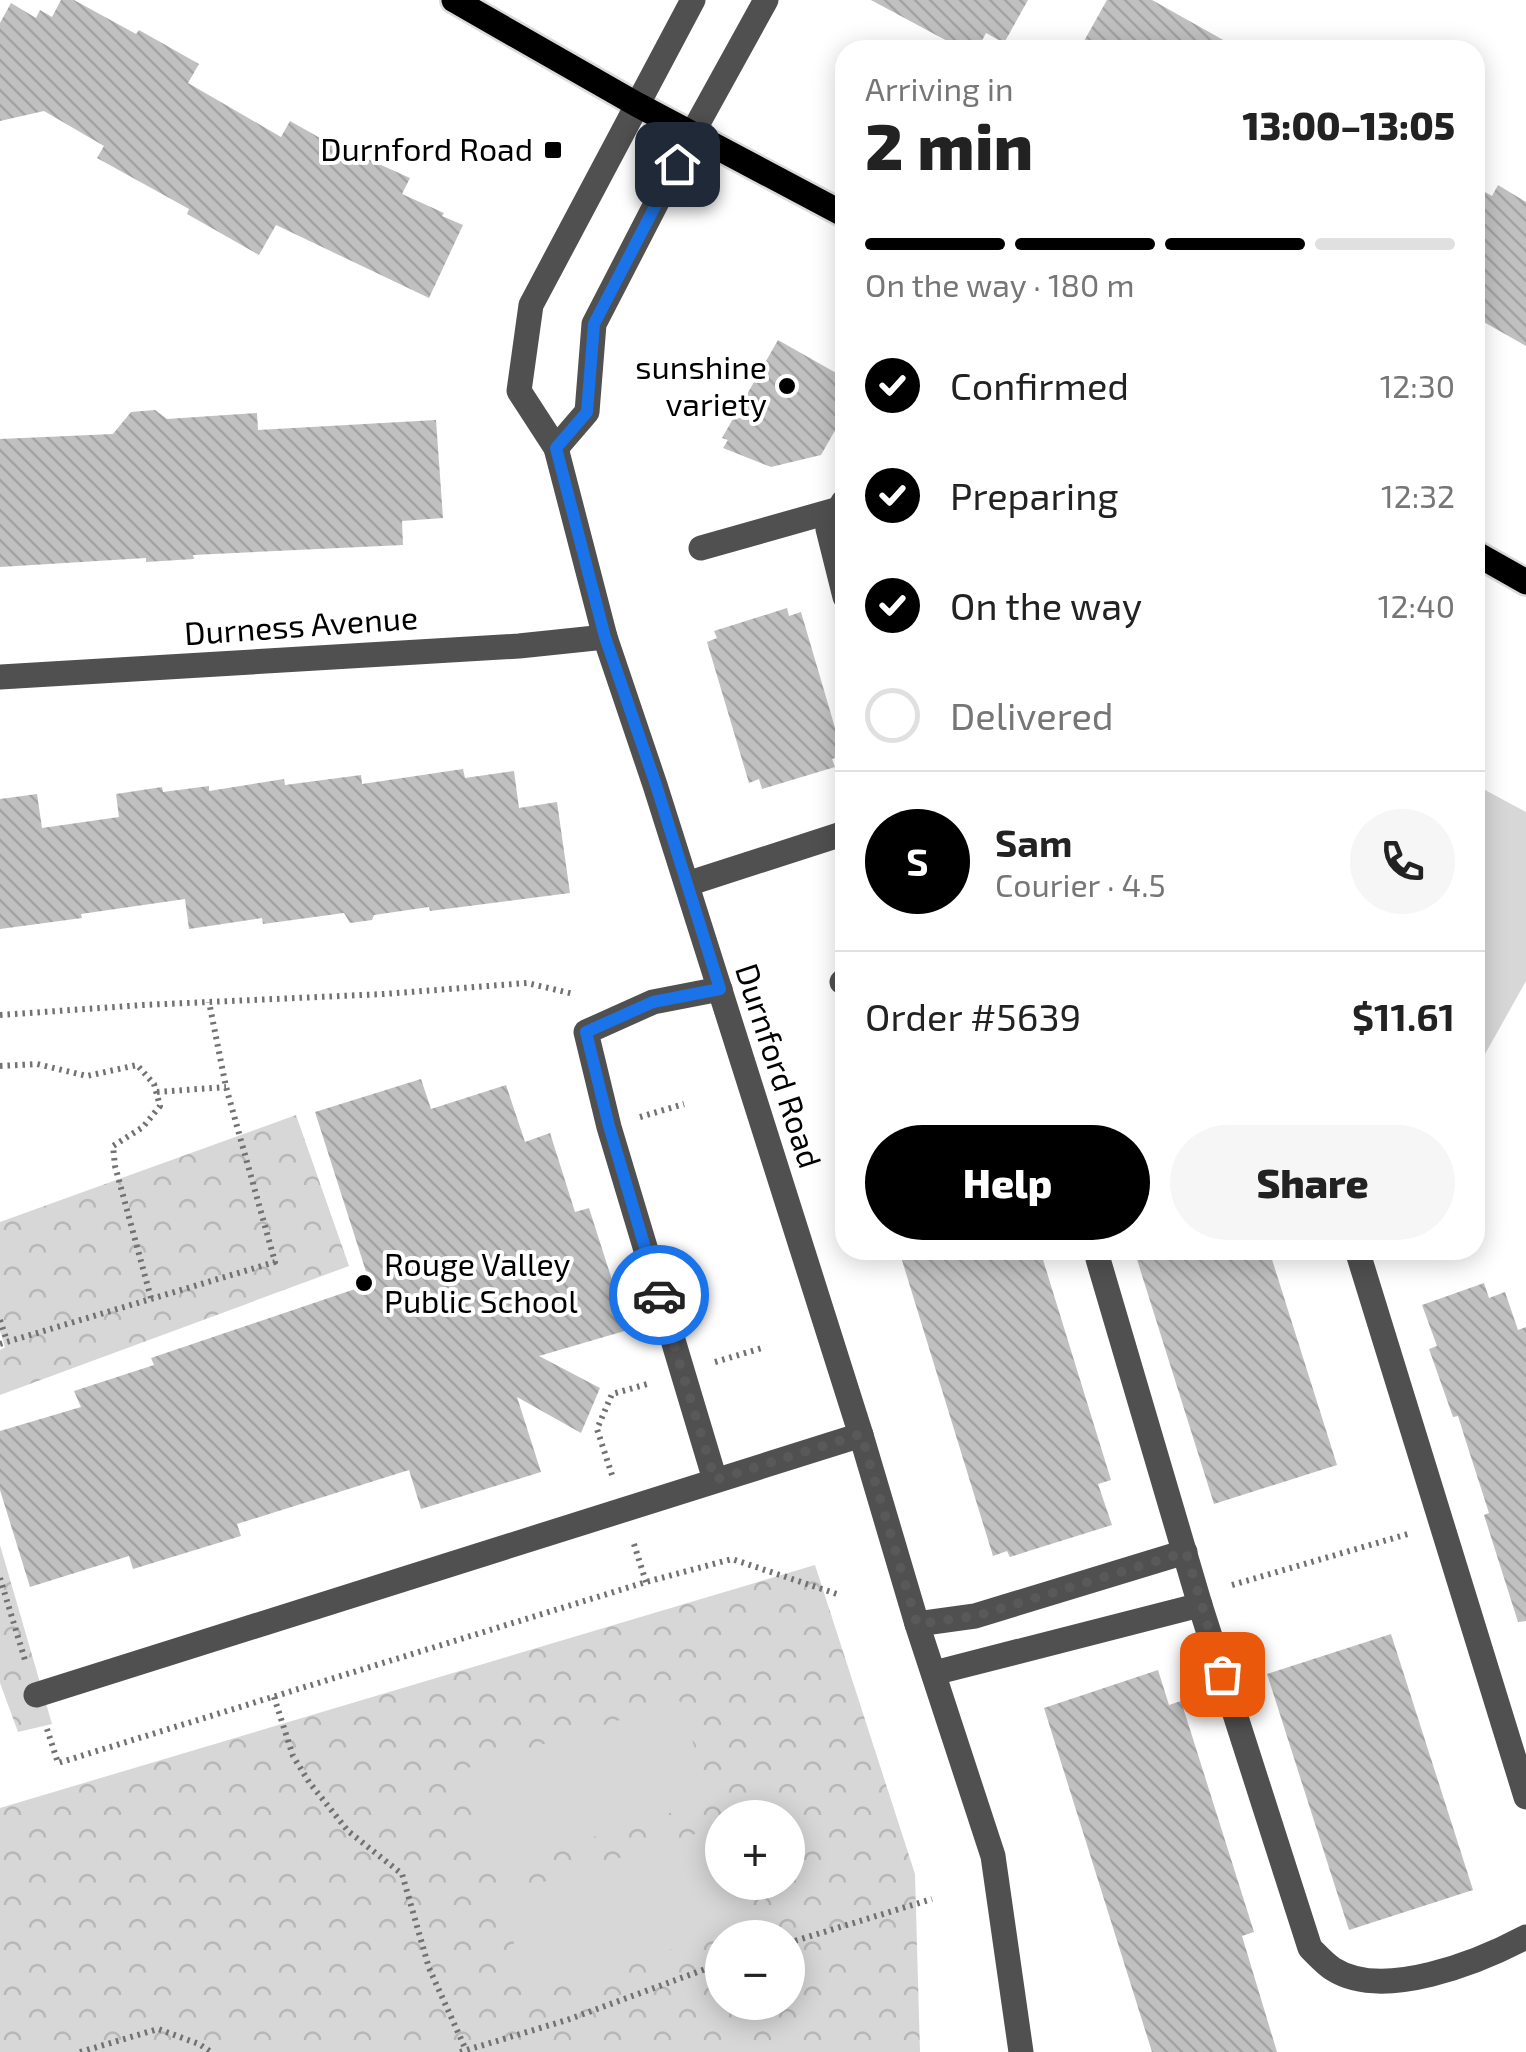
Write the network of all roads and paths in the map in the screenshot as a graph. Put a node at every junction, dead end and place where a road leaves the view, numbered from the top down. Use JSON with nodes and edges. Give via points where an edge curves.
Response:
{"nodes":[{"id":1,"x":454,"y":0,"type":"edge"},
{"id":2,"x":692,"y":0,"type":"edge"},
{"id":3,"x":766,"y":0,"type":"edge"},
{"id":4,"x":636,"y":104,"type":"junction"},
{"id":5,"x":692,"y":134,"type":"junction"},
{"id":6,"x":835,"y":210,"type":"edge"},
{"id":7,"x":556,"y":448,"type":"junction"},
{"id":8,"x":835,"y":505,"type":"edge"},
{"id":9,"x":835,"y":516,"type":"edge"},
{"id":10,"x":701,"y":548,"type":"dead end"},
{"id":11,"x":835,"y":557,"type":"edge"},
{"id":12,"x":1485,"y":559,"type":"edge"},
{"id":13,"x":1526,"y":582,"type":"edge"},
{"id":14,"x":605,"y":637,"type":"junction"},
{"id":15,"x":0,"y":678,"type":"edge"},
{"id":16,"x":835,"y":836,"type":"edge"},
{"id":17,"x":686,"y":884,"type":"junction"},
{"id":18,"x":720,"y":989,"type":"junction"},
{"id":19,"x":574,"y":994,"type":"dead end"},
{"id":20,"x":209,"y":1002,"type":"junction"},
{"id":21,"x":0,"y":1015,"type":"edge"},
{"id":22,"x":0,"y":1066,"type":"edge"},
{"id":23,"x":226,"y":1088,"type":"junction"},
{"id":24,"x":157,"y":1092,"type":"junction"},
{"id":25,"x":1098,"y":1260,"type":"edge"},
{"id":26,"x":1360,"y":1260,"type":"edge"},
{"id":27,"x":151,"y":1298,"type":"junction"},
{"id":28,"x":0,"y":1320,"type":"edge"},
{"id":29,"x":4,"y":1343,"type":"edge"},
{"id":30,"x":762,"y":1348,"type":"dead end"},
{"id":31,"x":682,"y":1372,"type":"junction"},
{"id":32,"x":861,"y":1434,"type":"junction"},
{"id":33,"x":715,"y":1480,"type":"junction"},
{"id":34,"x":622,"y":1510,"type":"junction"},
{"id":35,"x":1442,"y":1524,"type":"junction"},
{"id":36,"x":1186,"y":1552,"type":"junction"},
{"id":37,"x":0,"y":1578,"type":"edge"},
{"id":38,"x":646,"y":1582,"type":"junction"},
{"id":39,"x":840,"y":1595,"type":"dead end"},
{"id":40,"x":1199,"y":1600,"type":"junction"},
{"id":41,"x":917,"y":1624,"type":"junction"},
{"id":42,"x":934,"y":1674,"type":"junction"},
{"id":43,"x":36,"y":1695,"type":"junction"},
{"id":44,"x":274,"y":1697,"type":"junction"},
{"id":45,"x":1526,"y":1797,"type":"edge"},
{"id":46,"x":932,"y":1899,"type":"dead end"},
{"id":47,"x":1526,"y":1937,"type":"edge"},
{"id":48,"x":805,"y":1938,"type":"edge"},
{"id":49,"x":705,"y":1969,"type":"edge"},
{"id":50,"x":463,"y":2051,"type":"edge"},
{"id":51,"x":80,"y":2052,"type":"edge"},
{"id":52,"x":211,"y":2052,"type":"edge"},
{"id":53,"x":1021,"y":2052,"type":"edge"}],
"edges":[{"from":1,"to":4,"type":"main road"},
{"from":2,"to":4,"type":"street","name":"Durnford Road"},
{"from":3,"to":5,"type":"street"},
{"from":4,"to":5,"type":"main road"},
{"from":4,"to":7,"type":"street","name":"Durnford Road","via":[[532,305],[519,391]]},
{"from":5,"to":6,"type":"main road"},
{"from":5,"to":7,"type":"street","via":[[594,324],[587,412]]},
{"from":7,"to":14,"type":"street","name":"Durnford Road"},
{"from":8,"to":10,"type":"street"},
{"from":9,"to":11,"type":"street","via":[[828,530]]},
{"from":12,"to":13,"type":"main road"},
{"from":14,"to":15,"type":"street","name":"Durness Avenue"},
{"from":14,"to":17,"type":"street","name":"Durnford Road"},
{"from":16,"to":17,"type":"street"},
{"from":17,"to":18,"type":"street","name":"Durnford Road"},
{"from":18,"to":31,"type":"street","via":[[653,1002],[586,1032]]},
{"from":18,"to":32,"type":"street","name":"Durnford Road"},
{"from":19,"to":20,"type":"path","via":[[528,983]]},
{"from":20,"to":21,"type":"path"},
{"from":20,"to":23,"type":"path"},
{"from":22,"to":24,"type":"path","via":[[37,1064],[87,1076],[137,1065]]},
{"from":23,"to":24,"type":"path"},
{"from":23,"to":27,"type":"path","via":[[276,1262]]},
{"from":24,"to":27,"type":"path","via":[[160,1106],[144,1126],[113,1146]]},
{"from":25,"to":36,"type":"street"},
{"from":26,"to":35,"type":"street"},
{"from":27,"to":29,"type":"path"},
{"from":28,"to":29,"type":"path"},
{"from":30,"to":31,"type":"path"},
{"from":31,"to":33,"type":"street"},
{"from":31,"to":34,"type":"path","via":[[612,1394],[597,1429]]},
{"from":32,"to":33,"type":"street"},
{"from":32,"to":41,"type":"street","name":"Durnford Road"},
{"from":33,"to":34,"type":"street"},
{"from":34,"to":38,"type":"path"},
{"from":34,"to":43,"type":"street"},
{"from":35,"to":40,"type":"path"},
{"from":35,"to":45,"type":"street"},
{"from":36,"to":40,"type":"street"},
{"from":36,"to":41,"type":"street","via":[[976,1616]]},
{"from":37,"to":43,"type":"path"},
{"from":38,"to":39,"type":"path","via":[[732,1559]]},
{"from":38,"to":44,"type":"path"},
{"from":40,"to":42,"type":"street"},
{"from":40,"to":47,"type":"street","via":[[1310,1948],[1334,1970],[1369,1982],[1435,1974]]},
{"from":41,"to":42,"type":"street","name":"Durnford Road"},
{"from":42,"to":53,"type":"street","name":"Durnford Road","via":[[993,1856]]},
{"from":43,"to":44,"type":"path","via":[[58,1764]]},
{"from":44,"to":50,"type":"path","via":[[309,1782],[348,1831],[402,1874]]},
{"from":46,"to":48,"type":"path"},
{"from":49,"to":50,"type":"path"},
{"from":51,"to":52,"type":"path","via":[[158,2029]]}]}
